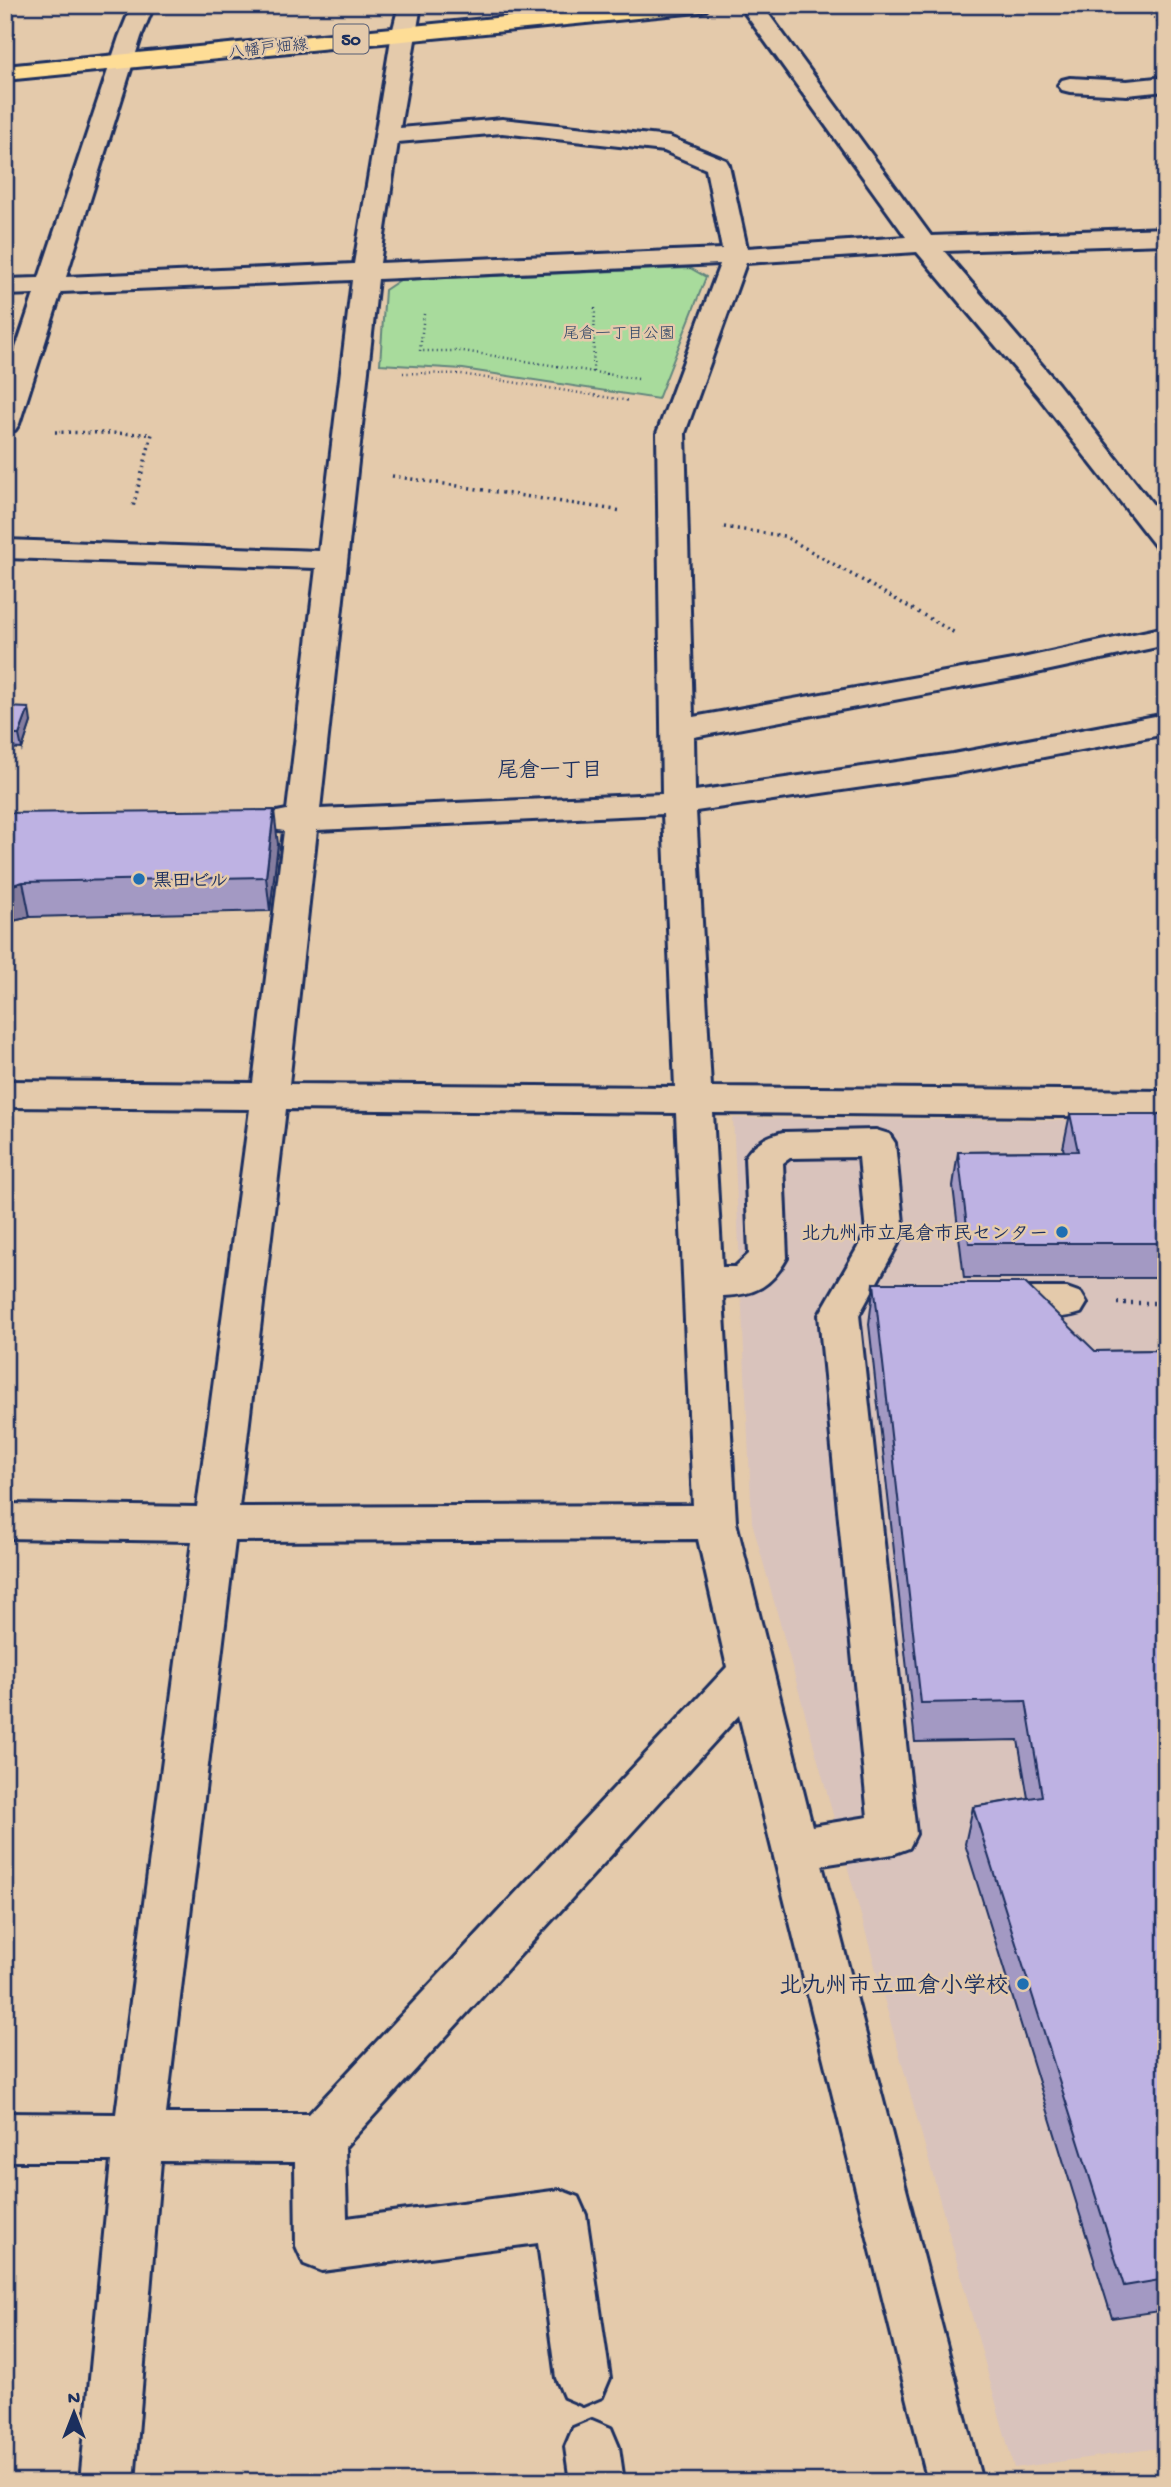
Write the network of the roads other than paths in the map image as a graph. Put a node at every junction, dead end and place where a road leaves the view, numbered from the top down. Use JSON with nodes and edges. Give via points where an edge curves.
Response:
{"nodes":[{"id":1,"x":143,"y":5,"type":"edge"},
{"id":2,"x":698,"y":5,"type":"edge"},
{"id":3,"x":750,"y":5,"type":"edge"},
{"id":4,"x":407,"y":19,"type":"edge"},
{"id":5,"x":123,"y":62,"type":"junction"},
{"id":6,"x":5,"y":73,"type":"edge"},
{"id":7,"x":1166,"y":84,"type":"edge"},
{"id":8,"x":1070,"y":85,"type":"dead end"},
{"id":9,"x":387,"y":136,"type":"junction"},
{"id":10,"x":1166,"y":236,"type":"edge"},
{"id":11,"x":923,"y":244,"type":"junction"},
{"id":12,"x":736,"y":256,"type":"junction"},
{"id":13,"x":366,"y":270,"type":"junction"},
{"id":14,"x":51,"y":285,"type":"junction"},
{"id":15,"x":5,"y":287,"type":"edge"},
{"id":16,"x":5,"y":424,"type":"edge"},
{"id":17,"x":1166,"y":541,"type":"edge"},
{"id":18,"x":5,"y":549,"type":"edge"},
{"id":19,"x":333,"y":560,"type":"junction"},
{"id":20,"x":1166,"y":636,"type":"edge"},
{"id":21,"x":1166,"y":724,"type":"edge"},
{"id":22,"x":677,"y":730,"type":"junction"},
{"id":23,"x":679,"y":803,"type":"junction"},
{"id":24,"x":251,"y":821,"type":"edge"},
{"id":25,"x":302,"y":821,"type":"junction"},
{"id":26,"x":5,"y":1094,"type":"edge"},
{"id":27,"x":270,"y":1094,"type":"junction"},
{"id":28,"x":692,"y":1099,"type":"junction"},
{"id":29,"x":1166,"y":1104,"type":"edge"},
{"id":30,"x":701,"y":1282,"type":"junction"},
{"id":31,"x":1067,"y":1303,"type":"dead end"},
{"id":32,"x":846,"y":1304,"type":"junction"},
{"id":33,"x":887,"y":1304,"type":"edge"},
{"id":34,"x":957,"y":1304,"type":"edge"},
{"id":35,"x":5,"y":1521,"type":"edge"},
{"id":36,"x":715,"y":1521,"type":"junction"},
{"id":37,"x":218,"y":1524,"type":"junction"},
{"id":38,"x":750,"y":1672,"type":"junction"},
{"id":39,"x":795,"y":1849,"type":"junction"},
{"id":40,"x":5,"y":2137,"type":"edge"},
{"id":41,"x":320,"y":2138,"type":"junction"},
{"id":42,"x":138,"y":2139,"type":"junction"},
{"id":43,"x":583,"y":2378,"type":"dead end"},
{"id":44,"x":107,"y":2482,"type":"edge"},
{"id":45,"x":955,"y":2482,"type":"edge"}],
"edges":[{"from":1,"to":5,"type":"street"},
{"from":2,"to":4,"type":"main road","name":"八幡戸畑線","number":"50"},
{"from":3,"to":11,"type":"street"},
{"from":4,"to":5,"type":"main road","name":"八幡戸畑線","number":"50"},
{"from":4,"to":9,"type":"street"},
{"from":5,"to":6,"type":"main road","name":"八幡戸畑線","number":"50"},
{"from":5,"to":14,"type":"street"},
{"from":7,"to":8,"type":"street","via":[[1127,88]]},
{"from":9,"to":12,"type":"street","via":[[502,127],[669,144],[717,165]]},
{"from":9,"to":13,"type":"street"},
{"from":10,"to":11,"type":"street"},
{"from":11,"to":12,"type":"street"},
{"from":11,"to":17,"type":"street","via":[[1048,390]]},
{"from":12,"to":13,"type":"street"},
{"from":12,"to":22,"type":"street","via":[[671,433]]},
{"from":13,"to":14,"type":"street"},
{"from":13,"to":19,"type":"street"},
{"from":14,"to":15,"type":"street"},
{"from":14,"to":16,"type":"street"},
{"from":18,"to":19,"type":"street"},
{"from":19,"to":25,"type":"street"},
{"from":20,"to":22,"type":"street"},
{"from":21,"to":23,"type":"street","via":[[953,764]]},
{"from":22,"to":23,"type":"street"},
{"from":23,"to":25,"type":"street"},
{"from":23,"to":28,"type":"street"},
{"from":24,"to":25,"type":"street"},
{"from":25,"to":27,"type":"street"},
{"from":26,"to":27,"type":"street"},
{"from":27,"to":28,"type":"street"},
{"from":27,"to":37,"type":"street"},
{"from":28,"to":29,"type":"street"},
{"from":28,"to":30,"type":"street"},
{"from":30,"to":32,"type":"street","via":[[745,1281],[768,1258],[764,1157],[783,1144],[876,1143],[885,1233]]},
{"from":30,"to":36,"type":"street"},
{"from":31,"to":34,"type":"street"},
{"from":32,"to":33,"type":"street"},
{"from":32,"to":39,"type":"street","via":[[839,1315],[893,1834]]},
{"from":35,"to":37,"type":"street"},
{"from":36,"to":37,"type":"street"},
{"from":36,"to":38,"type":"street"},
{"from":37,"to":42,"type":"street"},
{"from":38,"to":39,"type":"street"},
{"from":38,"to":41,"type":"street"},
{"from":39,"to":45,"type":"street"},
{"from":40,"to":42,"type":"street"},
{"from":41,"to":42,"type":"street"},
{"from":41,"to":43,"type":"street","via":[[322,2246],[560,2215]]},
{"from":42,"to":44,"type":"street"}]}
